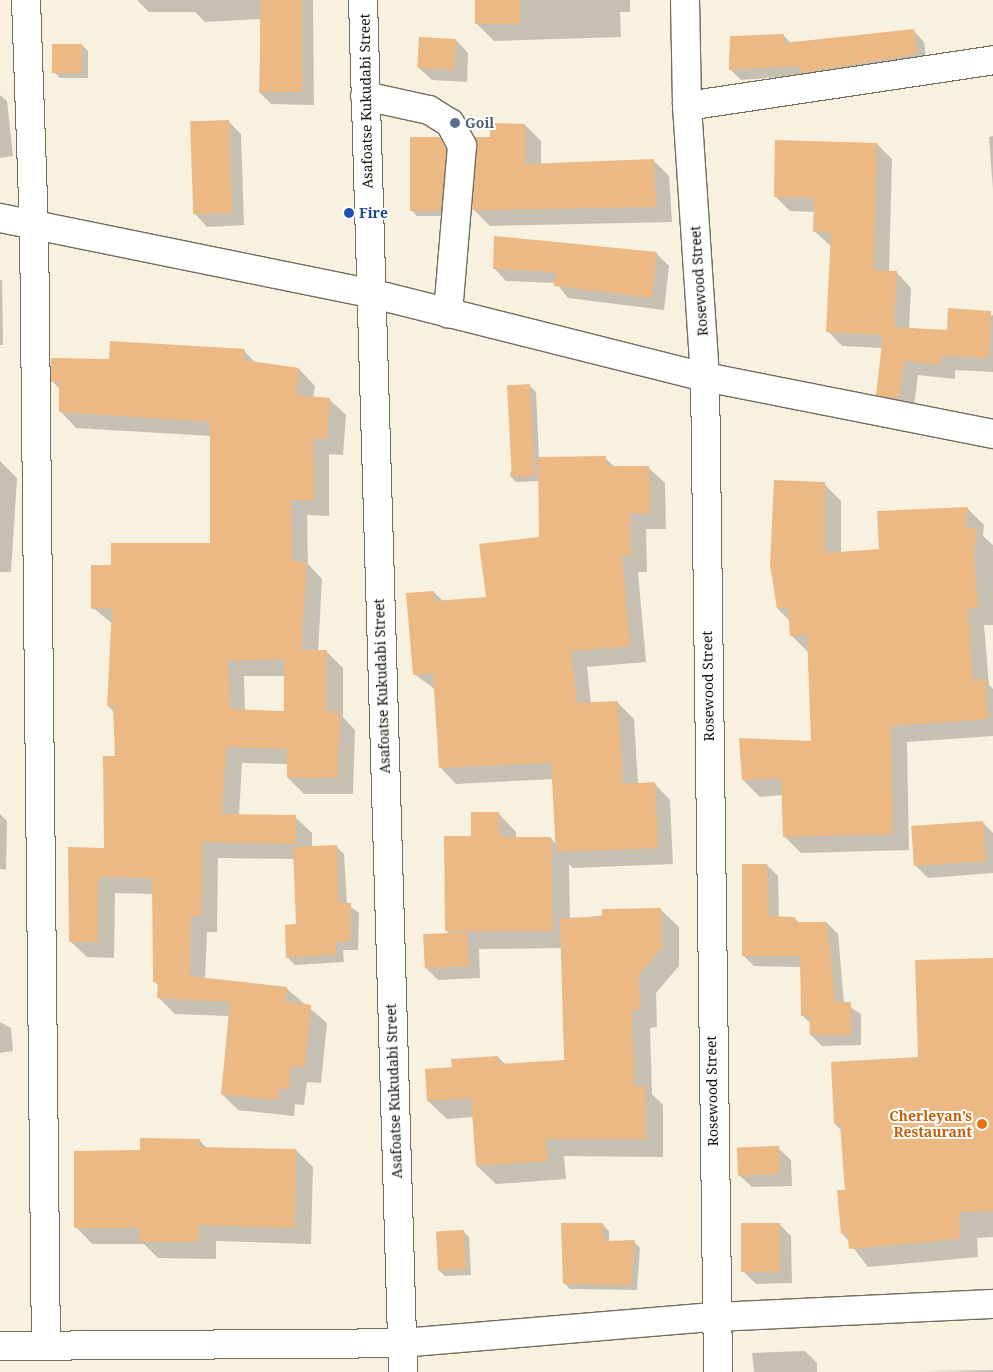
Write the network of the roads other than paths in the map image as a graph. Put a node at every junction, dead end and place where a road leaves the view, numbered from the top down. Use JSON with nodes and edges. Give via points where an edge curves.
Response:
{"nodes":[{"id":1,"x":26,"y":0,"type":"edge"},
{"id":2,"x":363,"y":0,"type":"edge"},
{"id":3,"x":685,"y":0,"type":"edge"},
{"id":4,"x":993,"y":60,"type":"edge"},
{"id":5,"x":366,"y":96,"type":"junction"},
{"id":6,"x":687,"y":106,"type":"junction"},
{"id":7,"x":0,"y":218,"type":"edge"},
{"id":8,"x":34,"y":225,"type":"junction"},
{"id":9,"x":370,"y":293,"type":"junction"},
{"id":10,"x":448,"y":313,"type":"junction"},
{"id":11,"x":705,"y":377,"type":"junction"},
{"id":12,"x":993,"y":434,"type":"edge"},
{"id":13,"x":993,"y":1304,"type":"edge"},
{"id":14,"x":714,"y":1317,"type":"junction"},
{"id":15,"x":402,"y":1343,"type":"junction"},
{"id":16,"x":0,"y":1346,"type":"edge"},
{"id":17,"x":46,"y":1346,"type":"junction"},
{"id":18,"x":403,"y":1372,"type":"edge"},
{"id":19,"x":718,"y":1372,"type":"edge"}],
"edges":[{"from":1,"to":8,"type":"street"},
{"from":2,"to":5,"type":"street","name":"Asafoatse Kukudabi Street"},
{"from":3,"to":6,"type":"street","name":"Rosewood Street"},
{"from":4,"to":6,"type":"street"},
{"from":5,"to":9,"type":"street","name":"Asafoatse Kukudabi Street"},
{"from":5,"to":10,"type":"street","via":[[429,110],[450,124],[462,146]]},
{"from":6,"to":11,"type":"street","name":"Rosewood Street"},
{"from":7,"to":8,"type":"street"},
{"from":8,"to":9,"type":"street"},
{"from":8,"to":17,"type":"street"},
{"from":9,"to":10,"type":"street"},
{"from":9,"to":15,"type":"street","name":"Asafoatse Kukudabi Street"},
{"from":10,"to":11,"type":"street"},
{"from":11,"to":12,"type":"street"},
{"from":11,"to":14,"type":"street","name":"Rosewood Street"},
{"from":13,"to":14,"type":"street"},
{"from":14,"to":15,"type":"street"},
{"from":14,"to":19,"type":"street","name":"Rosewood Street"},
{"from":15,"to":17,"type":"street"},
{"from":15,"to":18,"type":"street","name":"Asafoatse Kukudabi Street"},
{"from":16,"to":17,"type":"street"}]}
